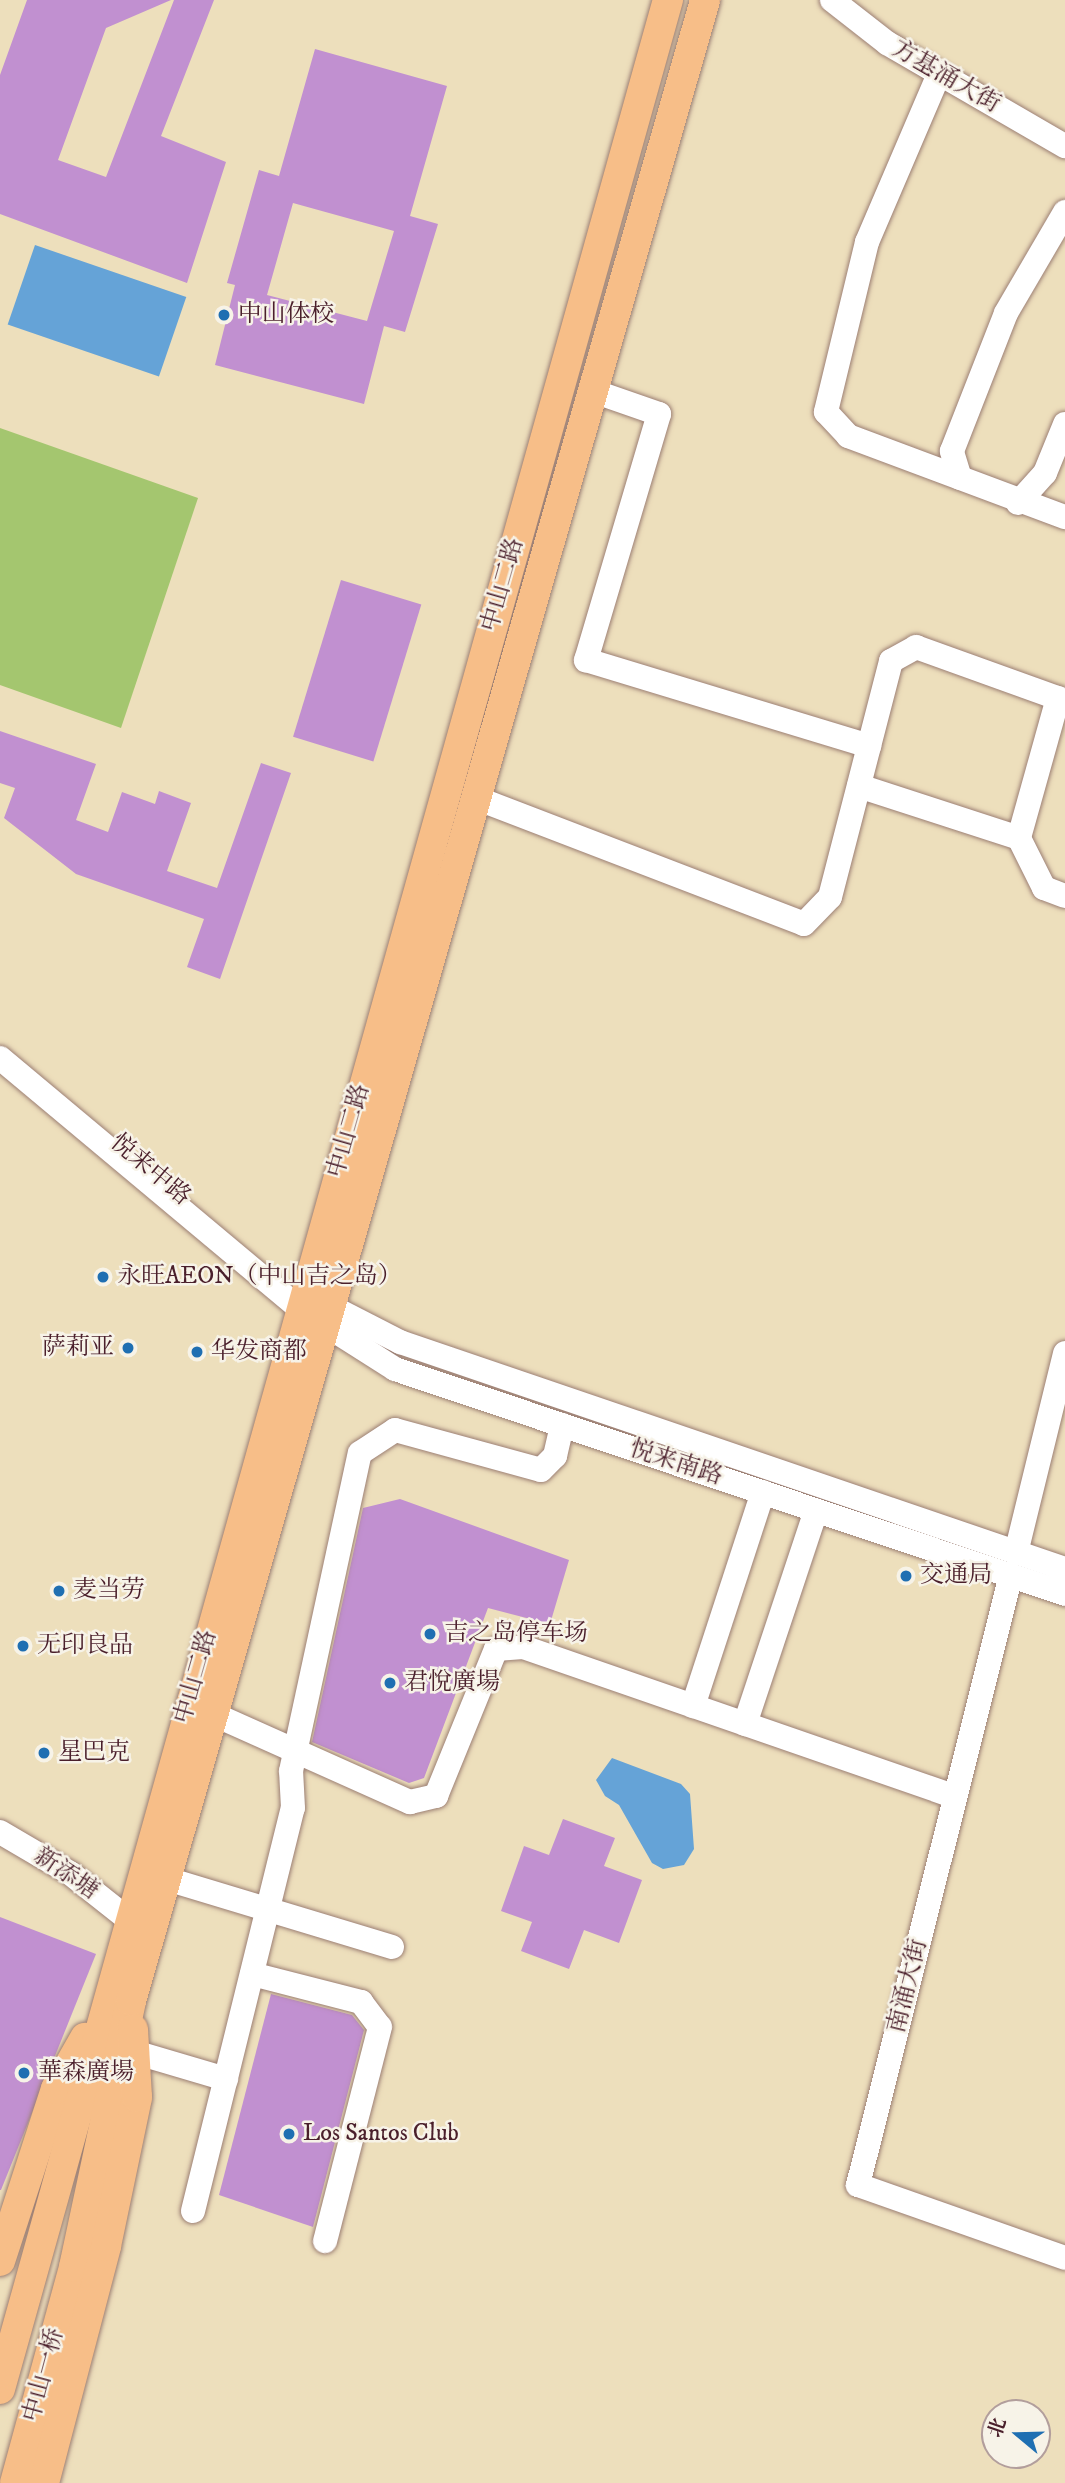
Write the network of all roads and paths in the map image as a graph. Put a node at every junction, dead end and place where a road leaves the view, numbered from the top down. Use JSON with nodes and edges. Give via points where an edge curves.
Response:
{"nodes":[{"id":1,"x":668,"y":0,"type":"edge"},
{"id":2,"x":705,"y":0,"type":"edge"},
{"id":3,"x":832,"y":0,"type":"edge"},
{"id":4,"x":939,"y":74,"type":"junction"},
{"id":5,"x":1065,"y":146,"type":"edge"},
{"id":6,"x":1065,"y":212,"type":"edge"},
{"id":7,"x":593,"y":391,"type":"junction"},
{"id":8,"x":1065,"y":424,"type":"edge"},
{"id":9,"x":960,"y":478,"type":"junction"},
{"id":10,"x":1018,"y":503,"type":"junction"},
{"id":11,"x":1065,"y":517,"type":"edge"},
{"id":12,"x":869,"y":746,"type":"junction"},
{"id":13,"x":859,"y":786,"type":"junction"},
{"id":14,"x":476,"y":798,"type":"junction"},
{"id":15,"x":1019,"y":838,"type":"junction"},
{"id":16,"x":1065,"y":896,"type":"edge"},
{"id":17,"x":0,"y":1045,"type":"edge"},
{"id":18,"x":0,"y":1058,"type":"edge"},
{"id":19,"x":301,"y":1300,"type":"junction"},
{"id":20,"x":328,"y":1316,"type":"junction"},
{"id":21,"x":1065,"y":1353,"type":"edge"},
{"id":22,"x":562,"y":1425,"type":"junction"},
{"id":23,"x":764,"y":1492,"type":"junction"},
{"id":24,"x":816,"y":1510,"type":"junction"},
{"id":25,"x":1014,"y":1564,"type":"junction"},
{"id":26,"x":1065,"y":1569,"type":"edge"},
{"id":27,"x":1065,"y":1594,"type":"edge"},
{"id":28,"x":693,"y":1706,"type":"junction"},
{"id":29,"x":213,"y":1714,"type":"junction"},
{"id":30,"x":745,"y":1724,"type":"junction"},
{"id":31,"x":295,"y":1751,"type":"junction"},
{"id":32,"x":955,"y":1797,"type":"junction"},
{"id":33,"x":0,"y":1832,"type":"edge"},
{"id":34,"x":167,"y":1879,"type":"junction"},
{"id":35,"x":268,"y":1909,"type":"junction"},
{"id":36,"x":129,"y":1920,"type":"junction"},
{"id":37,"x":392,"y":1947,"type":"dead end"},
{"id":38,"x":252,"y":1974,"type":"junction"},
{"id":39,"x":118,"y":2001,"type":"junction"},
{"id":40,"x":134,"y":2052,"type":"junction"},
{"id":41,"x":226,"y":2079,"type":"junction"},
{"id":42,"x":193,"y":2210,"type":"dead end"},
{"id":43,"x":326,"y":2241,"type":"dead end"},
{"id":44,"x":1065,"y":2258,"type":"edge"},
{"id":45,"x":0,"y":2261,"type":"edge"},
{"id":46,"x":34,"y":2263,"type":"joint"},
{"id":47,"x":0,"y":2389,"type":"edge"},
{"id":48,"x":15,"y":2483,"type":"edge"},
{"id":49,"x":44,"y":2483,"type":"edge"}],
"edges":[{"from":1,"to":19,"type":"main road","name":"中山二路"},
{"from":2,"to":7,"type":"main road","name":"中山二路"},
{"from":3,"to":4,"type":"street","name":"方基涌大街"},
{"from":4,"to":5,"type":"street","name":"方基涌大街"},
{"from":4,"to":9,"type":"street","via":[[867,242],[825,412],[848,436]]},
{"from":6,"to":9,"type":"street","via":[[1006,313],[952,451]]},
{"from":7,"to":12,"type":"street","via":[[659,414],[586,660]]},
{"from":7,"to":14,"type":"main road","name":"中山二路"},
{"from":8,"to":10,"type":"street","via":[[1045,473]]},
{"from":9,"to":10,"type":"street"},
{"from":10,"to":11,"type":"street"},
{"from":12,"to":13,"type":"street"},
{"from":12,"to":15,"type":"street","via":[[891,661],[916,647],[1058,698]]},
{"from":13,"to":14,"type":"street","via":[[830,897],[804,924]]},
{"from":13,"to":15,"type":"street"},
{"from":14,"to":20,"type":"main road","name":"中山二路"},
{"from":15,"to":16,"type":"street","via":[[1044,888]]},
{"from":17,"to":19,"type":"street","name":"悦来中路"},
{"from":18,"to":19,"type":"street","name":"悦来中路"},
{"from":19,"to":20,"type":"street","name":"悦来南路"},
{"from":19,"to":36,"type":"main road","name":"中山二路"},
{"from":20,"to":22,"type":"street","name":"悦来南路","via":[[395,1369]]},
{"from":20,"to":25,"type":"street","name":"悦来南路"},
{"from":20,"to":29,"type":"main road","name":"中山二路"},
{"from":21,"to":25,"type":"street","name":"南涌大街"},
{"from":22,"to":23,"type":"street","name":"悦来南路"},
{"from":22,"to":31,"type":"street","via":[[555,1456],[541,1470],[395,1430],[360,1453]]},
{"from":23,"to":24,"type":"street","name":"悦来南路"},
{"from":23,"to":28,"type":"street"},
{"from":24,"to":25,"type":"street","name":"悦来南路"},
{"from":24,"to":30,"type":"street"},
{"from":25,"to":26,"type":"street","name":"悦来南路"},
{"from":25,"to":27,"type":"street","name":"悦来南路"},
{"from":25,"to":32,"type":"street","name":"南涌大街"},
{"from":28,"to":30,"type":"street"},
{"from":28,"to":31,"type":"street","via":[[523,1647],[496,1649],[436,1796],[410,1802]]},
{"from":29,"to":31,"type":"street"},
{"from":29,"to":34,"type":"main road","name":"中山二路"},
{"from":30,"to":32,"type":"street"},
{"from":31,"to":35,"type":"street","via":[[293,1808]]},
{"from":32,"to":44,"type":"street","name":"南涌大街","via":[[858,2185]]},
{"from":33,"to":36,"type":"street","name":"新添塘","via":[[70,1873]]},
{"from":34,"to":35,"type":"street"},
{"from":34,"to":39,"type":"main road","name":"中山二路"},
{"from":35,"to":37,"type":"street"},
{"from":35,"to":38,"type":"street"},
{"from":36,"to":39,"type":"main road","name":"中山二路"},
{"from":38,"to":41,"type":"street"},
{"from":38,"to":43,"type":"street","via":[[362,2002],[380,2027]]},
{"from":39,"to":40,"type":"main road"},
{"from":39,"to":45,"type":"main road","via":[[56,2089]]},
{"from":39,"to":46,"type":"main road","name":"中山二路"},
{"from":39,"to":48,"type":"main road","name":"中山一桥","via":[[74,2267]]},
{"from":40,"to":41,"type":"street"},
{"from":40,"to":49,"type":"main road","via":[[137,2097],[115,2206]]},
{"from":41,"to":42,"type":"street"},
{"from":46,"to":47,"type":"main road","name":"中山一桥"}]}
